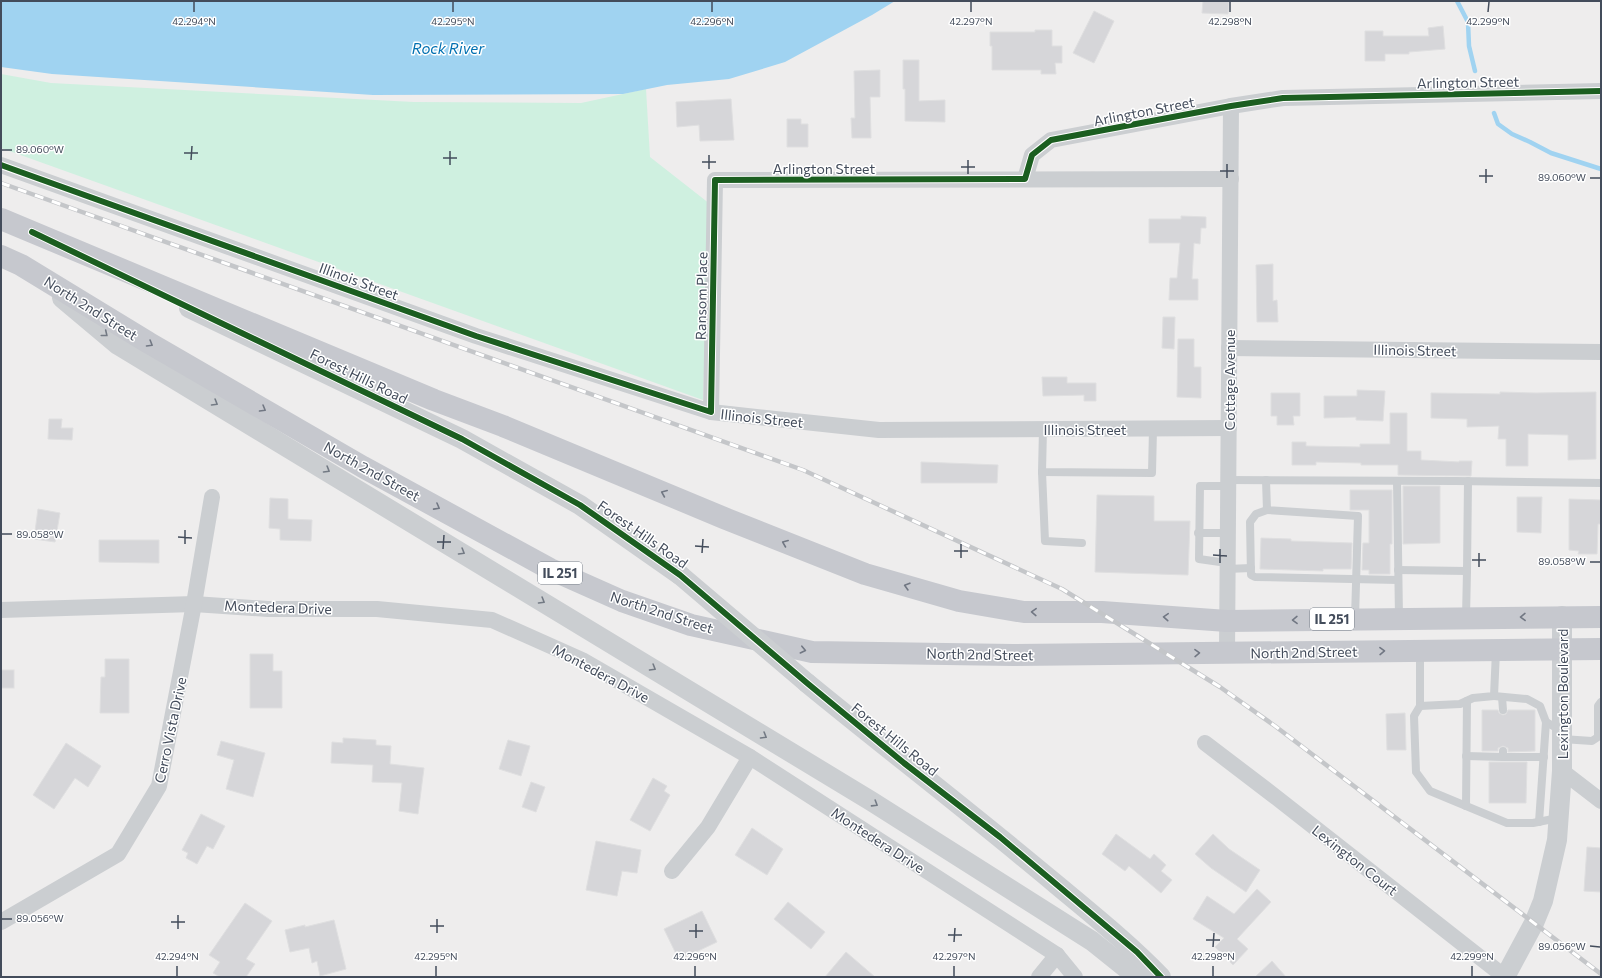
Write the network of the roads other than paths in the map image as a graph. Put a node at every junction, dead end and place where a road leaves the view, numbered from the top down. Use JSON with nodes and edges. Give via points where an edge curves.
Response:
{"nodes":[{"id":1,"x":1601,"y":90,"type":"edge"},
{"id":2,"x":1231,"y":106,"type":"junction"},
{"id":3,"x":1,"y":165,"type":"edge"},
{"id":4,"x":1025,"y":179,"type":"junction"},
{"id":5,"x":1231,"y":179,"type":"junction"},
{"id":6,"x":715,"y":180,"type":"joint"},
{"id":7,"x":1,"y":220,"type":"edge"},
{"id":8,"x":32,"y":232,"type":"junction"},
{"id":9,"x":1,"y":256,"type":"edge"},
{"id":10,"x":21,"y":265,"type":"junction"},
{"id":11,"x":1229,"y":348,"type":"junction"},
{"id":12,"x":1601,"y":352,"type":"edge"},
{"id":13,"x":711,"y":412,"type":"junction"},
{"id":14,"x":1228,"y":428,"type":"junction"},
{"id":15,"x":1043,"y":429,"type":"junction"},
{"id":16,"x":1153,"y":429,"type":"junction"},
{"id":17,"x":1042,"y":472,"type":"junction"},
{"id":18,"x":1266,"y":480,"type":"junction"},
{"id":19,"x":1397,"y":481,"type":"junction"},
{"id":20,"x":1468,"y":481,"type":"junction"},
{"id":21,"x":1228,"y":483,"type":"junction"},
{"id":22,"x":1601,"y":483,"type":"edge"},
{"id":23,"x":212,"y":497,"type":"dead end"},
{"id":24,"x":1267,"y":510,"type":"junction"},
{"id":25,"x":1198,"y":533,"type":"junction"},
{"id":26,"x":1228,"y":533,"type":"junction"},
{"id":27,"x":1082,"y":543,"type":"dead end"},
{"id":28,"x":1227,"y":566,"type":"junction"},
{"id":29,"x":1251,"y":568,"type":"junction"},
{"id":30,"x":1398,"y":570,"type":"junction"},
{"id":31,"x":1467,"y":571,"type":"junction"},
{"id":32,"x":1357,"y":580,"type":"junction"},
{"id":33,"x":1398,"y":580,"type":"junction"},
{"id":34,"x":194,"y":604,"type":"junction"},
{"id":35,"x":1,"y":610,"type":"edge"},
{"id":36,"x":1562,"y":616,"type":"junction"},
{"id":37,"x":1601,"y":617,"type":"edge"},
{"id":38,"x":1399,"y":618,"type":"junction"},
{"id":39,"x":1466,"y":618,"type":"junction"},
{"id":40,"x":1355,"y":619,"type":"junction"},
{"id":41,"x":1227,"y":621,"type":"junction"},
{"id":42,"x":1563,"y":649,"type":"junction"},
{"id":43,"x":1601,"y":649,"type":"edge"},
{"id":44,"x":1420,"y":650,"type":"junction"},
{"id":45,"x":1496,"y":650,"type":"junction"},
{"id":46,"x":1227,"y":653,"type":"junction"},
{"id":47,"x":1498,"y":696,"type":"junction"},
{"id":48,"x":1467,"y":701,"type":"junction"},
{"id":49,"x":1601,"y":702,"type":"edge"},
{"id":50,"x":1420,"y":706,"type":"junction"},
{"id":51,"x":1503,"y":710,"type":"dead end"},
{"id":52,"x":1557,"y":731,"type":"junction"},
{"id":53,"x":1205,"y":743,"type":"dead end"},
{"id":54,"x":1466,"y":756,"type":"junction"},
{"id":55,"x":750,"y":757,"type":"junction"},
{"id":56,"x":1544,"y":757,"type":"junction"},
{"id":57,"x":1562,"y":771,"type":"junction"},
{"id":58,"x":1601,"y":801,"type":"edge"},
{"id":59,"x":1466,"y":806,"type":"junction"},
{"id":60,"x":1559,"y":818,"type":"junction"},
{"id":61,"x":1539,"y":822,"type":"junction"},
{"id":62,"x":672,"y":871,"type":"dead end"},
{"id":63,"x":1,"y":922,"type":"edge"},
{"id":64,"x":1057,"y":955,"type":"junction"},
{"id":65,"x":1039,"y":977,"type":"edge"},
{"id":66,"x":1075,"y":977,"type":"edge"},
{"id":67,"x":1137,"y":977,"type":"edge"},
{"id":68,"x":1162,"y":977,"type":"edge"},
{"id":69,"x":1505,"y":977,"type":"edge"}],
"edges":[{"from":1,"to":2,"type":"street","name":"Arlington Street","via":[[1283,98]]},
{"from":2,"to":4,"type":"street","name":"Arlington Street","via":[[1051,140],[1032,155]]},
{"from":2,"to":5,"type":"street","name":"Cottage Avenue"},
{"from":3,"to":13,"type":"street","name":"Illinois Street","via":[[476,336]]},
{"from":4,"to":5,"type":"street","name":"Arlington Street"},
{"from":4,"to":6,"type":"street","name":"Arlington Street"},
{"from":5,"to":11,"type":"street","name":"Cottage Avenue"},
{"from":6,"to":13,"type":"street","name":"Ransom Place"},
{"from":7,"to":8,"type":"main road","number":"IL 251"},
{"from":41,"to":8,"type":"main road","number":"IL 251","one_way":true,"via":[[1102,612],[1024,612],[959,601],[864,574],[434,400]]},
{"from":8,"to":68,"type":"street","name":"Forest Hills Road","bridge":true,"via":[[462,440],[580,505],[680,574],[904,763],[1000,836],[1137,952]]},
{"from":9,"to":10,"type":"main road","name":"North 2nd Street","number":"IL 251"},
{"from":10,"to":46,"type":"main road","name":"North 2nd Street","number":"IL 251","one_way":true,"via":[[149,343],[363,467],[550,569],[622,601],[691,625],[812,652],[1013,655]]},
{"from":10,"to":67,"type":"street","one_way":true,"via":[[118,345],[871,801],[1092,941]]},
{"from":11,"to":12,"type":"street","name":"Illinois Street"},
{"from":11,"to":14,"type":"street","name":"Cottage Avenue"},
{"from":13,"to":15,"type":"street","name":"Illinois Street","via":[[879,430]]},
{"from":14,"to":16,"type":"street","name":"Illinois Street"},
{"from":14,"to":21,"type":"street","name":"Cottage Avenue"},
{"from":15,"to":16,"type":"street","name":"Illinois Street"},
{"from":15,"to":17,"type":"lane"},
{"from":16,"to":17,"type":"lane","via":[[1152,473]]},
{"from":17,"to":27,"type":"lane","via":[[1045,541]]},
{"from":18,"to":19,"type":"lane"},
{"from":18,"to":21,"type":"lane"},
{"from":18,"to":24,"type":"lane"},
{"from":19,"to":20,"type":"lane"},
{"from":19,"to":30,"type":"lane"},
{"from":20,"to":22,"type":"lane"},
{"from":20,"to":31,"type":"lane"},
{"from":21,"to":25,"type":"lane","via":[[1200,486]]},
{"from":21,"to":26,"type":"street","name":"Cottage Avenue"},
{"from":23,"to":34,"type":"street","name":"Cerro Vista Drive"},
{"from":24,"to":29,"type":"lane","via":[[1256,514],[1250,522]]},
{"from":24,"to":32,"type":"lane","via":[[1358,516]]},
{"from":25,"to":26,"type":"lane"},
{"from":25,"to":28,"type":"lane","via":[[1199,559]]},
{"from":26,"to":28,"type":"street","name":"Cottage Avenue"},
{"from":28,"to":29,"type":"lane"},
{"from":28,"to":41,"type":"street","name":"Cottage Avenue"},
{"from":29,"to":32,"type":"lane","via":[[1251,575],[1255,577]]},
{"from":30,"to":31,"type":"lane"},
{"from":30,"to":33,"type":"lane"},
{"from":31,"to":39,"type":"lane"},
{"from":32,"to":33,"type":"lane"},
{"from":32,"to":40,"type":"lane"},
{"from":33,"to":38,"type":"lane"},
{"from":34,"to":35,"type":"street","name":"Montedera Drive"},
{"from":34,"to":55,"type":"street","name":"Montedera Drive","via":[[268,609],[377,609],[492,620],[582,660]]},
{"from":34,"to":63,"type":"street","name":"Cerro Vista Drive","via":[[160,786],[118,854]]},
{"from":36,"to":37,"type":"main road","number":"IL 251"},
{"from":36,"to":39,"type":"main road","number":"IL 251","one_way":true},
{"from":36,"to":42,"type":"street","name":"Lexington Boulevard"},
{"from":38,"to":39,"type":"main road","number":"IL 251"},
{"from":38,"to":40,"type":"main road","number":"IL 251"},
{"from":40,"to":41,"type":"main road","number":"IL 251","one_way":true},
{"from":41,"to":46,"type":"street","name":"Cottage Avenue"},
{"from":42,"to":43,"type":"main road","name":"North 2nd Street","number":"IL 251"},
{"from":42,"to":45,"type":"main road","name":"North 2nd Street","number":"IL 251"},
{"from":42,"to":52,"type":"street","name":"Lexington Boulevard"},
{"from":44,"to":45,"type":"main road","name":"North 2nd Street","number":"IL 251"},
{"from":46,"to":44,"type":"main road","name":"North 2nd Street","number":"IL 251","one_way":true},
{"from":44,"to":50,"type":"lane"},
{"from":45,"to":47,"type":"lane"},
{"from":47,"to":48,"type":"lane","via":[[1473,698]]},
{"from":47,"to":51,"type":"lane"},
{"from":47,"to":52,"type":"lane","via":[[1527,699],[1540,706]]},
{"from":48,"to":50,"type":"lane","via":[[1460,704]]},
{"from":48,"to":54,"type":"lane"},
{"from":49,"to":52,"type":"lane","via":[[1598,706],[1598,737],[1592,741]]},
{"from":50,"to":59,"type":"lane","via":[[1414,716],[1416,772],[1430,791]]},
{"from":52,"to":56,"type":"lane"},
{"from":52,"to":57,"type":"street","name":"Lexington Boulevard"},
{"from":53,"to":69,"type":"street","name":"Lexington Court"},
{"from":54,"to":56,"type":"lane","via":[[1503,754]]},
{"from":54,"to":59,"type":"lane"},
{"from":55,"to":62,"type":"street","via":[[708,827]]},
{"from":55,"to":64,"type":"street","name":"Montedera Drive"},
{"from":56,"to":61,"type":"lane"},
{"from":57,"to":58,"type":"street","name":"Lexington Boulevard"},
{"from":57,"to":60,"type":"street"},
{"from":59,"to":61,"type":"lane","via":[[1508,823]]},
{"from":60,"to":61,"type":"lane"},
{"from":60,"to":69,"type":"street","via":[[1557,840],[1543,901]]},
{"from":64,"to":65,"type":"street"},
{"from":64,"to":66,"type":"street","name":"Montedera Drive"}]}
